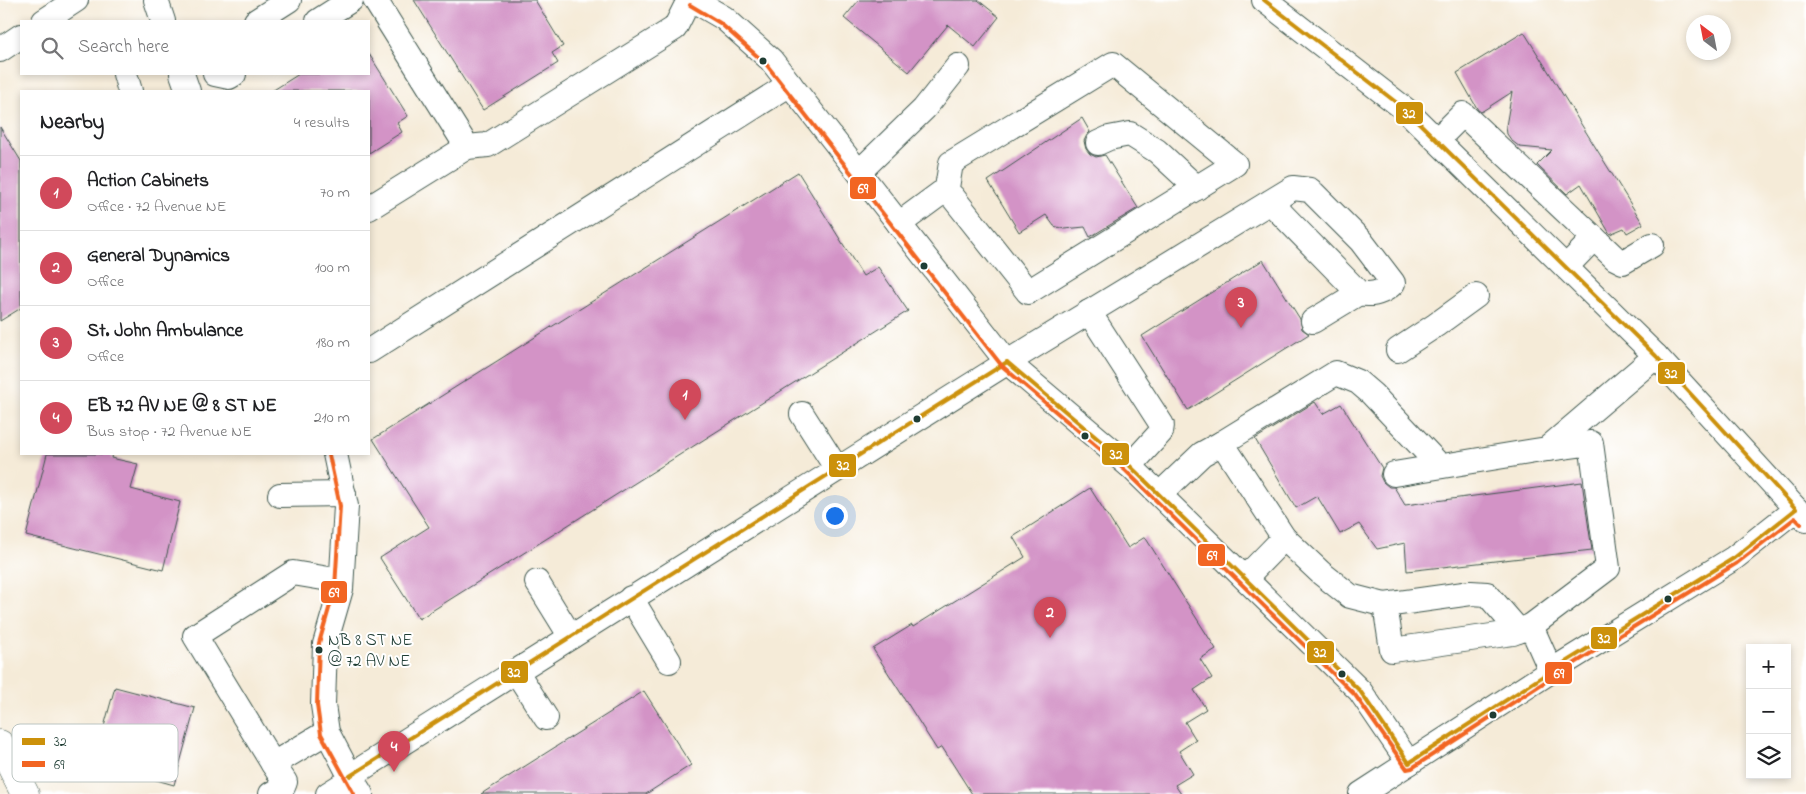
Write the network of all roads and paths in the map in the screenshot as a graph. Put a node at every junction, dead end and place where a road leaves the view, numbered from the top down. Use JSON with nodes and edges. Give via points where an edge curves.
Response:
{"nodes":[{"id":1,"x":76,"y":0,"type":"edge"},
{"id":2,"x":156,"y":0,"type":"edge"},
{"id":3,"x":289,"y":0,"type":"edge"},
{"id":4,"x":352,"y":0,"type":"edge"},
{"id":5,"x":375,"y":0,"type":"edge"},
{"id":6,"x":694,"y":0,"type":"edge"},
{"id":7,"x":1264,"y":0,"type":"edge"},
{"id":8,"x":46,"y":20,"type":"edge"},
{"id":9,"x":163,"y":20,"type":"edge"},
{"id":10,"x":258,"y":20,"type":"edge"},
{"id":11,"x":320,"y":20,"type":"edge"},
{"id":12,"x":20,"y":37,"type":"edge"},
{"id":13,"x":0,"y":50,"type":"edge"},
{"id":14,"x":958,"y":66,"type":"dead end"},
{"id":15,"x":125,"y":75,"type":"edge"},
{"id":16,"x":220,"y":75,"type":"edge"},
{"id":17,"x":232,"y":75,"type":"edge"},
{"id":18,"x":790,"y":84,"type":"junction"},
{"id":19,"x":130,"y":90,"type":"edge"},
{"id":20,"x":1437,"y":140,"type":"junction"},
{"id":21,"x":1098,"y":143,"type":"dead end"},
{"id":22,"x":467,"y":147,"type":"junction"},
{"id":23,"x":859,"y":172,"type":"junction"},
{"id":24,"x":1197,"y":188,"type":"junction"},
{"id":25,"x":946,"y":194,"type":"junction"},
{"id":26,"x":1270,"y":202,"type":"junction"},
{"id":27,"x":370,"y":207,"type":"edge"},
{"id":28,"x":899,"y":224,"type":"junction"},
{"id":29,"x":1594,"y":238,"type":"junction"},
{"id":30,"x":1652,"y":245,"type":"dead end"},
{"id":31,"x":1566,"y":267,"type":"junction"},
{"id":32,"x":1359,"y":293,"type":"junction"},
{"id":33,"x":1476,"y":296,"type":"dead end"},
{"id":34,"x":1089,"y":312,"type":"junction"},
{"id":35,"x":1312,"y":321,"type":"dead end"},
{"id":36,"x":370,"y":350,"type":"edge"},
{"id":37,"x":1398,"y":350,"type":"dead end"},
{"id":38,"x":1656,"y":356,"type":"junction"},
{"id":39,"x":1007,"y":362,"type":"junction"},
{"id":40,"x":802,"y":414,"type":"dead end"},
{"id":41,"x":1222,"y":443,"type":"junction"},
{"id":42,"x":1547,"y":448,"type":"junction"},
{"id":43,"x":335,"y":455,"type":"edge"},
{"id":44,"x":1130,"y":466,"type":"junction"},
{"id":45,"x":1440,"y":466,"type":"junction"},
{"id":46,"x":837,"y":469,"type":"junction"},
{"id":47,"x":1394,"y":474,"type":"dead end"},
{"id":48,"x":344,"y":494,"type":"junction"},
{"id":49,"x":1160,"y":494,"type":"junction"},
{"id":50,"x":280,"y":495,"type":"dead end"},
{"id":51,"x":1801,"y":515,"type":"edge"},
{"id":52,"x":1284,"y":538,"type":"junction"},
{"id":53,"x":1245,"y":578,"type":"junction"},
{"id":54,"x":341,"y":581,"type":"junction"},
{"id":55,"x":537,"y":582,"type":"dead end"},
{"id":56,"x":631,"y":598,"type":"junction"},
{"id":57,"x":1384,"y":606,"type":"junction"},
{"id":58,"x":1525,"y":628,"type":"junction"},
{"id":59,"x":570,"y":636,"type":"junction"},
{"id":60,"x":669,"y":661,"type":"dead end"},
{"id":61,"x":516,"y":671,"type":"junction"},
{"id":62,"x":1551,"y":671,"type":"junction"},
{"id":63,"x":546,"y":718,"type":"dead end"},
{"id":64,"x":328,"y":732,"type":"junction"},
{"id":65,"x":0,"y":744,"type":"edge"},
{"id":66,"x":1409,"y":763,"type":"junction"},
{"id":67,"x":274,"y":764,"type":"junction"},
{"id":68,"x":12,"y":769,"type":"edge"},
{"id":69,"x":18,"y":782,"type":"edge"},
{"id":70,"x":354,"y":783,"type":"edge"},
{"id":71,"x":24,"y":794,"type":"edge"},
{"id":72,"x":271,"y":794,"type":"edge"},
{"id":73,"x":328,"y":794,"type":"edge"},
{"id":74,"x":1361,"y":794,"type":"edge"}],
"edges":[{"from":1,"to":8,"type":"street"},
{"from":2,"to":9,"type":"street"},
{"from":3,"to":10,"type":"street"},
{"from":4,"to":11,"type":"street"},
{"from":5,"to":22,"type":"street"},
{"from":6,"to":18,"type":"street","via":[[724,18],[771,60]]},
{"from":6,"to":22,"type":"street","via":[[675,28],[488,145]]},
{"from":7,"to":20,"type":"street","via":[[1406,110]]},
{"from":12,"to":13,"type":"street"},
{"from":14,"to":23,"type":"street","via":[[924,109]]},
{"from":15,"to":19,"type":"street"},
{"from":16,"to":17,"type":"street"},
{"from":18,"to":23,"type":"street"},
{"from":18,"to":36,"type":"street"},
{"from":20,"to":29,"type":"street","via":[[1463,114]]},
{"from":20,"to":31,"type":"street"},
{"from":21,"to":24,"type":"street","via":[[1130,134],[1156,151]]},
{"from":22,"to":27,"type":"street"},
{"from":23,"to":28,"type":"street"},
{"from":24,"to":25,"type":"street","via":[[1028,292],[952,196]]},
{"from":24,"to":25,"type":"street","via":[[1235,164],[1113,64],[951,162]]},
{"from":25,"to":28,"type":"street","via":[[941,192]]},
{"from":26,"to":32,"type":"street"},
{"from":26,"to":32,"type":"street","via":[[1293,188],[1310,190],[1361,241],[1393,283],[1386,290],[1370,295]]},
{"from":26,"to":34,"type":"street"},
{"from":28,"to":39,"type":"street"},
{"from":29,"to":30,"type":"street","via":[[1614,258],[1623,262]]},
{"from":29,"to":31,"type":"street"},
{"from":31,"to":38,"type":"street"},
{"from":32,"to":35,"type":"street"},
{"from":33,"to":37,"type":"street"},
{"from":34,"to":39,"type":"street"},
{"from":34,"to":44,"type":"street","via":[[1162,425],[1161,432]]},
{"from":38,"to":42,"type":"street"},
{"from":38,"to":51,"type":"street"},
{"from":39,"to":44,"type":"street"},
{"from":39,"to":46,"type":"street"},
{"from":40,"to":46,"type":"street"},
{"from":41,"to":45,"type":"street","via":[[1336,373],[1358,382],[1372,394]]},
{"from":41,"to":49,"type":"street","via":[[1202,454]]},
{"from":41,"to":52,"type":"street"},
{"from":42,"to":45,"type":"street"},
{"from":42,"to":58,"type":"street","via":[[1591,443],[1608,568]]},
{"from":43,"to":48,"type":"street"},
{"from":44,"to":49,"type":"street"},
{"from":45,"to":47,"type":"street"},
{"from":46,"to":56,"type":"street"},
{"from":48,"to":50,"type":"street"},
{"from":48,"to":54,"type":"street"},
{"from":49,"to":53,"type":"street"},
{"from":51,"to":62,"type":"street"},
{"from":52,"to":53,"type":"street"},
{"from":52,"to":57,"type":"street","via":[[1350,596]]},
{"from":53,"to":66,"type":"street","via":[[1360,691]]},
{"from":54,"to":64,"type":"street","via":[[324,644],[323,704]]},
{"from":54,"to":67,"type":"street","via":[[293,573],[195,636]]},
{"from":55,"to":59,"type":"street"},
{"from":56,"to":59,"type":"street"},
{"from":56,"to":60,"type":"street"},
{"from":57,"to":58,"type":"street","via":[[1471,593],[1487,594]]},
{"from":57,"to":58,"type":"street","via":[[1392,650],[1513,633]]},
{"from":58,"to":62,"type":"street"},
{"from":59,"to":61,"type":"street"},
{"from":61,"to":63,"type":"street"},
{"from":61,"to":70,"type":"street"},
{"from":62,"to":66,"type":"street"},
{"from":64,"to":67,"type":"street"},
{"from":64,"to":70,"type":"street"},
{"from":65,"to":68,"type":"highway"},
{"from":66,"to":74,"type":"street"},
{"from":67,"to":72,"type":"street","via":[[285,782]]},
{"from":69,"to":71,"type":"highway"},
{"from":70,"to":73,"type":"street"}]}
